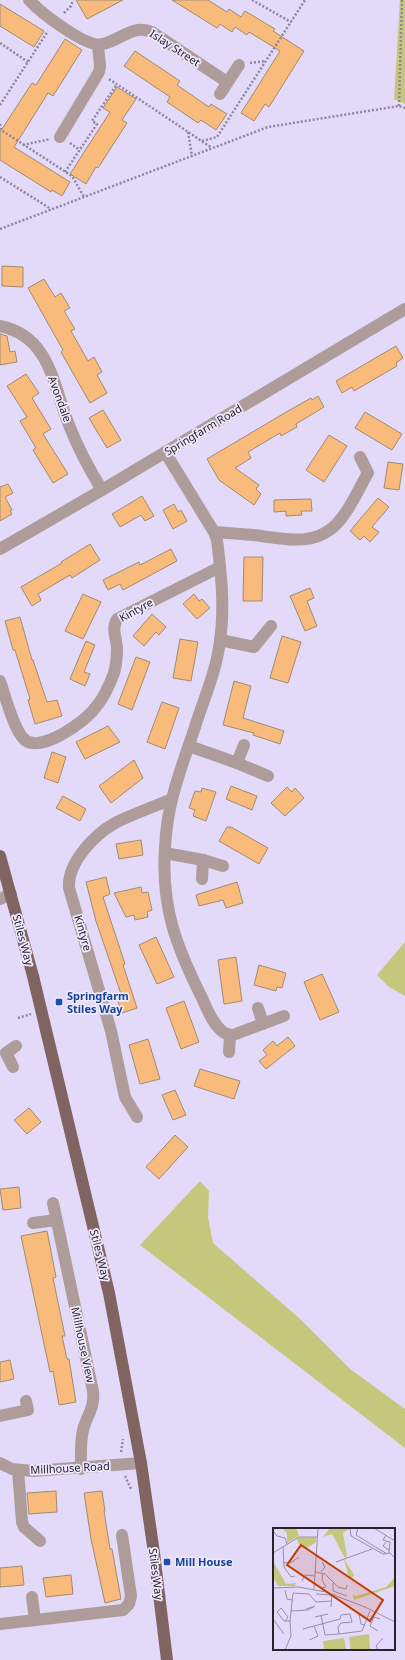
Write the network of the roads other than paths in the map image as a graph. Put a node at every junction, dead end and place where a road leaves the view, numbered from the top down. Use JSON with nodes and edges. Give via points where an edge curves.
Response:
{"nodes":[{"id":1,"x":29,"y":0,"type":"edge"},
{"id":2,"x":98,"y":45,"type":"junction"},
{"id":3,"x":240,"y":65,"type":"dead end"},
{"id":4,"x":228,"y":82,"type":"junction"},
{"id":5,"x":220,"y":94,"type":"dead end"},
{"id":6,"x":60,"y":136,"type":"dead end"},
{"id":7,"x":405,"y":309,"type":"edge"},
{"id":8,"x":0,"y":326,"type":"edge"},
{"id":9,"x":165,"y":452,"type":"junction"},
{"id":10,"x":360,"y":457,"type":"dead end"},
{"id":11,"x":102,"y":490,"type":"junction"},
{"id":12,"x":214,"y":532,"type":"junction"},
{"id":13,"x":0,"y":549,"type":"edge"},
{"id":14,"x":220,"y":567,"type":"junction"},
{"id":15,"x":271,"y":626,"type":"dead end"},
{"id":16,"x":220,"y":640,"type":"junction"},
{"id":17,"x":0,"y":681,"type":"edge"},
{"id":18,"x":244,"y":745,"type":"dead end"},
{"id":19,"x":189,"y":746,"type":"junction"},
{"id":20,"x":237,"y":763,"type":"junction"},
{"id":21,"x":268,"y":776,"type":"dead end"},
{"id":22,"x":172,"y":799,"type":"junction"},
{"id":23,"x":165,"y":853,"type":"junction"},
{"id":24,"x":0,"y":856,"type":"edge"},
{"id":25,"x":203,"y":860,"type":"junction"},
{"id":26,"x":223,"y":866,"type":"dead end"},
{"id":27,"x":202,"y":879,"type":"dead end"},
{"id":28,"x":5,"y":896,"type":"edge"},
{"id":29,"x":258,"y":1008,"type":"dead end"},
{"id":30,"x":284,"y":1016,"type":"dead end"},
{"id":31,"x":263,"y":1024,"type":"junction"},
{"id":32,"x":230,"y":1035,"type":"junction"},
{"id":33,"x":16,"y":1046,"type":"dead end"},
{"id":34,"x":3,"y":1052,"type":"edge"},
{"id":35,"x":229,"y":1052,"type":"dead end"},
{"id":36,"x":13,"y":1067,"type":"dead end"},
{"id":37,"x":136,"y":1117,"type":"dead end"},
{"id":38,"x":53,"y":1203,"type":"dead end"},
{"id":39,"x":56,"y":1220,"type":"junction"},
{"id":40,"x":33,"y":1223,"type":"dead end"},
{"id":41,"x":26,"y":1400,"type":"dead end"},
{"id":42,"x":0,"y":1412,"type":"edge"},
{"id":43,"x":0,"y":1416,"type":"edge"},
{"id":44,"x":0,"y":1419,"type":"edge"},
{"id":45,"x":0,"y":1463,"type":"edge"},
{"id":46,"x":141,"y":1463,"type":"junction"},
{"id":47,"x":82,"y":1469,"type":"junction"},
{"id":48,"x":18,"y":1470,"type":"junction"},
{"id":49,"x":122,"y":1535,"type":"dead end"},
{"id":50,"x":40,"y":1541,"type":"dead end"},
{"id":51,"x":32,"y":1597,"type":"dead end"},
{"id":52,"x":35,"y":1620,"type":"junction"},
{"id":53,"x":0,"y":1624,"type":"edge"},
{"id":54,"x":167,"y":1660,"type":"edge"}],
"edges":[{"from":1,"to":2,"type":"street","via":[[81,40]]},
{"from":2,"to":4,"type":"street","name":"Islay Street","via":[[133,30],[147,30]]},
{"from":2,"to":6,"type":"street","via":[[99,72]]},
{"from":3,"to":4,"type":"street"},
{"from":4,"to":5,"type":"street"},
{"from":7,"to":9,"type":"street","name":"Springfarm Road"},
{"from":8,"to":11,"type":"street","name":"Avondale","via":[[21,332],[29,338],[44,358],[85,463]]},
{"from":9,"to":11,"type":"street","name":"Springfarm Road"},
{"from":9,"to":12,"type":"street"},
{"from":10,"to":12,"type":"street","via":[[368,473],[344,516],[326,533],[308,540],[290,540]]},
{"from":11,"to":13,"type":"street","name":"Springfarm Road"},
{"from":12,"to":14,"type":"street"},
{"from":14,"to":16,"type":"street"},
{"from":14,"to":17,"type":"street","name":"Kintyre","via":[[117,619],[114,626],[117,649],[114,673],[101,698],[86,717],[55,738],[37,744],[24,739],[17,728]]},
{"from":15,"to":16,"type":"street","via":[[254,647]]},
{"from":16,"to":19,"type":"street","via":[[215,668]]},
{"from":18,"to":20,"type":"street"},
{"from":19,"to":20,"type":"street"},
{"from":19,"to":22,"type":"street"},
{"from":20,"to":21,"type":"street"},
{"from":22,"to":23,"type":"street","via":[[166,825]]},
{"from":22,"to":37,"type":"street","name":"Kintyre","via":[[116,823],[104,831],[75,863],[68,881],[111,1031],[125,1097]]},
{"from":23,"to":25,"type":"street"},
{"from":23,"to":32,"type":"street","via":[[164,883],[177,942],[204,1003],[219,1028]]},
{"from":24,"to":28,"type":"main road","name":"Stiles Way"},
{"from":25,"to":26,"type":"street"},
{"from":25,"to":27,"type":"street"},
{"from":28,"to":46,"type":"main road","name":"Stiles Way","via":[[33,976],[109,1293]]},
{"from":29,"to":31,"type":"street"},
{"from":30,"to":31,"type":"street"},
{"from":31,"to":32,"type":"street"},
{"from":32,"to":35,"type":"street"},
{"from":33,"to":34,"type":"street"},
{"from":34,"to":36,"type":"street"},
{"from":38,"to":39,"type":"street","name":"Millhouse View"},
{"from":39,"to":40,"type":"street"},
{"from":39,"to":47,"type":"street","name":"Millhouse View","via":[[93,1391],[93,1405],[83,1430]]},
{"from":41,"to":43,"type":"street","via":[[28,1410]]},
{"from":42,"to":43,"type":"street"},
{"from":43,"to":44,"type":"street"},
{"from":45,"to":48,"type":"street","name":"Millhouse Road","via":[[12,1470]]},
{"from":46,"to":47,"type":"street","name":"Millhouse Road"},
{"from":46,"to":54,"type":"main road","name":"Stiles Way"},
{"from":47,"to":48,"type":"street","name":"Millhouse Road"},
{"from":48,"to":50,"type":"street","via":[[22,1522]]},
{"from":49,"to":52,"type":"street","via":[[131,1596],[128,1606],[117,1612]]},
{"from":51,"to":52,"type":"street"},
{"from":52,"to":53,"type":"street"}]}
